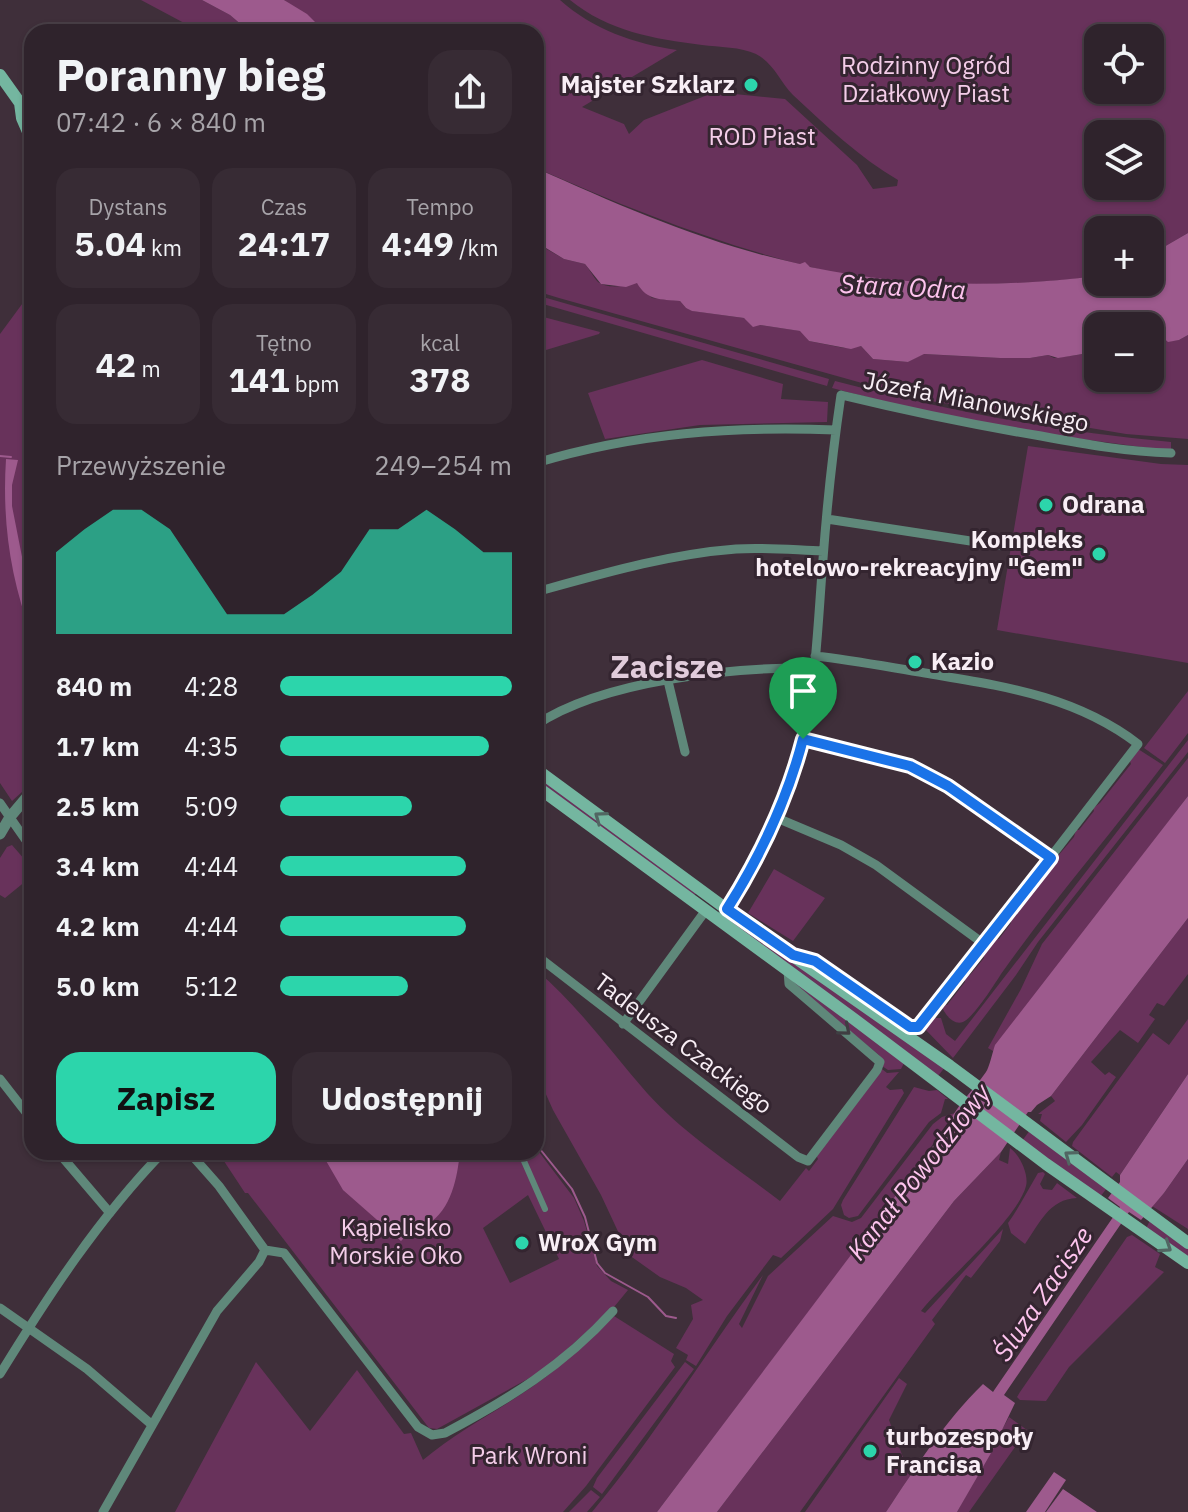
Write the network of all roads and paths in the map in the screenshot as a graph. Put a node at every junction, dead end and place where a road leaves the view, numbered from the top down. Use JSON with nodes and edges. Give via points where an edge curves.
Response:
{"nodes":[{"id":1,"x":1,"y":77,"type":"edge"},
{"id":2,"x":24,"y":98,"type":"edge"},
{"id":3,"x":836,"y":430,"type":"junction"},
{"id":4,"x":1171,"y":453,"type":"dead end"},
{"id":5,"x":544,"y":461,"type":"edge"},
{"id":6,"x":827,"y":519,"type":"junction"},
{"id":7,"x":1003,"y":546,"type":"dead end"},
{"id":8,"x":823,"y":551,"type":"junction"},
{"id":9,"x":544,"y":590,"type":"edge"},
{"id":10,"x":815,"y":656,"type":"junction"},
{"id":11,"x":814,"y":668,"type":"junction"},
{"id":12,"x":668,"y":681,"type":"junction"},
{"id":13,"x":544,"y":721,"type":"edge"},
{"id":14,"x":803,"y":739,"type":"junction"},
{"id":15,"x":685,"y":752,"type":"dead end"},
{"id":16,"x":544,"y":775,"type":"edge"},
{"id":17,"x":544,"y":792,"type":"edge"},
{"id":18,"x":24,"y":800,"type":"edge"},
{"id":19,"x":0,"y":803,"type":"edge"},
{"id":20,"x":10,"y":817,"type":"junction"},
{"id":21,"x":777,"y":818,"type":"junction"},
{"id":22,"x":0,"y":834,"type":"edge"},
{"id":23,"x":24,"y":837,"type":"edge"},
{"id":24,"x":1051,"y":858,"type":"junction"},
{"id":25,"x":706,"y":910,"type":"junction"},
{"id":26,"x":723,"y":914,"type":"junction"},
{"id":27,"x":984,"y":944,"type":"junction"},
{"id":28,"x":793,"y":955,"type":"junction"},
{"id":29,"x":544,"y":961,"type":"edge"},
{"id":30,"x":788,"y":971,"type":"junction"},
{"id":31,"x":623,"y":1024,"type":"junction"},
{"id":32,"x":0,"y":1079,"type":"edge"},
{"id":33,"x":24,"y":1110,"type":"edge"},
{"id":34,"x":65,"y":1160,"type":"edge"},
{"id":35,"x":155,"y":1160,"type":"edge"},
{"id":36,"x":196,"y":1160,"type":"edge"},
{"id":37,"x":524,"y":1160,"type":"edge"},
{"id":38,"x":545,"y":1209,"type":"dead end"},
{"id":39,"x":110,"y":1213,"type":"junction"},
{"id":40,"x":1188,"y":1243,"type":"edge"},
{"id":41,"x":265,"y":1250,"type":"junction"},
{"id":42,"x":1188,"y":1263,"type":"edge"},
{"id":43,"x":0,"y":1308,"type":"edge"},
{"id":44,"x":613,"y":1311,"type":"dead end"},
{"id":45,"x":28,"y":1328,"type":"junction"},
{"id":46,"x":0,"y":1374,"type":"edge"},
{"id":47,"x":151,"y":1424,"type":"junction"},
{"id":48,"x":103,"y":1512,"type":"edge"}],
"edges":[{"from":1,"to":2,"type":"main road"},
{"from":3,"to":4,"type":"street","name":"Józefa Mianowskiego","via":[[841,395],[1052,438]]},
{"from":3,"to":5,"type":"street","via":[[681,432]]},
{"from":3,"to":6,"type":"street","name":"Józefa Mianowskiego"},
{"from":6,"to":7,"type":"street"},
{"from":6,"to":8,"type":"street","name":"Józefa Mianowskiego"},
{"from":8,"to":9,"type":"street","via":[[717,551]]},
{"from":8,"to":10,"type":"street","name":"Józefa Mianowskiego"},
{"from":10,"to":11,"type":"street","name":"Józefa Mianowskiego"},
{"from":10,"to":24,"type":"street","via":[[1047,696],[1108,723],[1138,744]]},
{"from":11,"to":12,"type":"street","via":[[755,668]]},
{"from":11,"to":14,"type":"street","name":"Józefa Mianowskiego"},
{"from":12,"to":13,"type":"street","via":[[579,702]]},
{"from":12,"to":15,"type":"street"},
{"from":14,"to":21,"type":"street","name":"Józefa Mianowskiego"},
{"from":14,"to":24,"type":"street","via":[[910,766],[948,786]]},
{"from":26,"to":16,"type":"main road","one_way":true},
{"from":17,"to":25,"type":"main road"},
{"from":18,"to":20,"type":"street"},
{"from":19,"to":20,"type":"street"},
{"from":20,"to":22,"type":"street"},
{"from":20,"to":23,"type":"street"},
{"from":21,"to":26,"type":"street","name":"Józefa Mianowskiego"},
{"from":21,"to":27,"type":"street","via":[[876,865]]},
{"from":24,"to":27,"type":"street"},
{"from":25,"to":26,"type":"main road"},
{"from":25,"to":31,"type":"street"},
{"from":26,"to":28,"type":"main road"},
{"from":26,"to":30,"type":"main road"},
{"from":27,"to":28,"type":"street","via":[[920,1026],[910,1027],[812,959]]},
{"from":40,"to":28,"type":"main road","one_way":true},
{"from":29,"to":31,"type":"street","name":"Tadeusza Czackiego"},
{"from":30,"to":31,"type":"street","name":"Tadeusza Czackiego","one_way":true,"via":[[789,984],[880,1064],[811,1157],[796,1155]]},
{"from":30,"to":42,"type":"main road","one_way":true},
{"from":32,"to":33,"type":"street"},
{"from":34,"to":39,"type":"street"},
{"from":35,"to":39,"type":"street"},
{"from":36,"to":41,"type":"street"},
{"from":37,"to":38,"type":"street"},
{"from":39,"to":45,"type":"street"},
{"from":41,"to":44,"type":"street","via":[[284,1253],[418,1427],[432,1435],[445,1433],[529,1385]]},
{"from":41,"to":47,"type":"street","via":[[217,1311]]},
{"from":43,"to":45,"type":"street"},
{"from":45,"to":46,"type":"street"},
{"from":45,"to":47,"type":"street"},
{"from":47,"to":48,"type":"street"}]}
